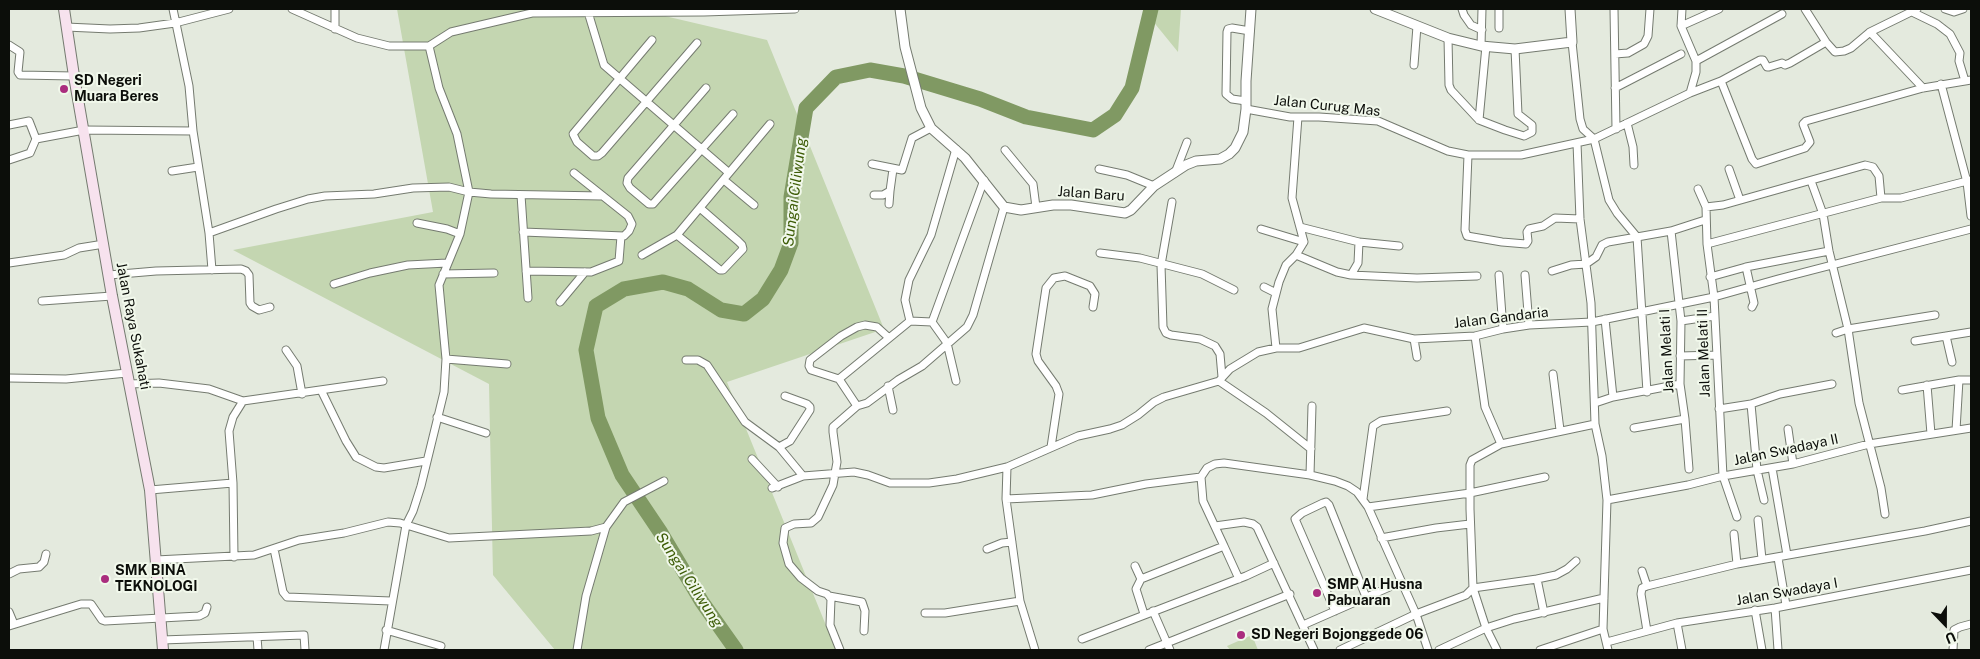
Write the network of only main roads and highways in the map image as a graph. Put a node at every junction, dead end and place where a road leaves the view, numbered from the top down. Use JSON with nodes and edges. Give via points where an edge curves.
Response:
{"nodes":[{"id":1,"x":64,"y":9,"type":"edge"},
{"id":2,"x":162,"y":645,"type":"edge"}],
"edges":[{"from":1,"to":2,"type":"main road","name":"Jalan Raya Sukahati","via":[[112,296],[150,490]]}]}
